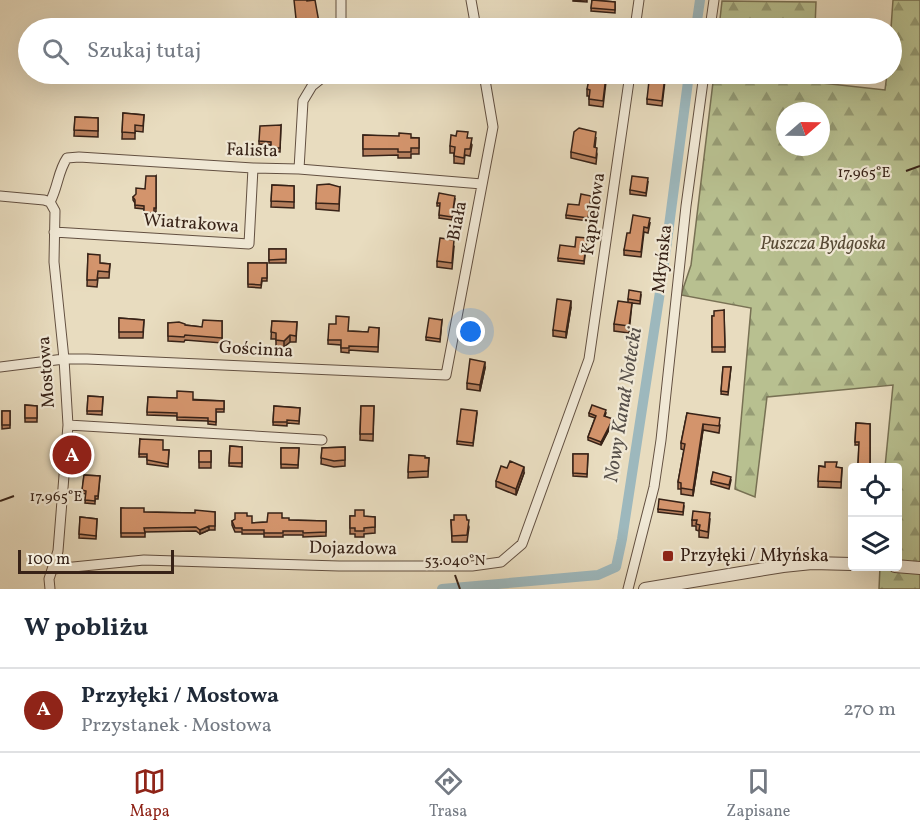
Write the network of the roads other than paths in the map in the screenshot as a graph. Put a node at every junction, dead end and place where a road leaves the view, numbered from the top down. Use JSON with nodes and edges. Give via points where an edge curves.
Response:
{"nodes":[{"id":1,"x":341,"y":0,"type":"edge"},
{"id":2,"x":471,"y":0,"type":"edge"},
{"id":3,"x":639,"y":0,"type":"edge"},
{"id":4,"x":714,"y":0,"type":"edge"},
{"id":5,"x":342,"y":18,"type":"edge"},
{"id":6,"x":474,"y":18,"type":"edge"},
{"id":7,"x":636,"y":18,"type":"edge"},
{"id":8,"x":711,"y":18,"type":"edge"},
{"id":9,"x":314,"y":84,"type":"edge"},
{"id":10,"x":486,"y":84,"type":"edge"},
{"id":11,"x":629,"y":84,"type":"edge"},
{"id":12,"x":703,"y":84,"type":"edge"},
{"id":13,"x":253,"y":168,"type":"junction"},
{"id":14,"x":299,"y":169,"type":"junction"},
{"id":15,"x":482,"y":184,"type":"junction"},
{"id":16,"x":0,"y":196,"type":"edge"},
{"id":17,"x":50,"y":202,"type":"junction"},
{"id":18,"x":54,"y":232,"type":"junction"},
{"id":19,"x":64,"y":359,"type":"junction"},
{"id":20,"x":589,"y":360,"type":"joint"},
{"id":21,"x":0,"y":367,"type":"edge"},
{"id":22,"x":446,"y":375,"type":"joint"},
{"id":23,"x":68,"y":425,"type":"junction"},
{"id":24,"x":322,"y":440,"type":"dead end"},
{"id":25,"x":848,"y":564,"type":"edge"},
{"id":26,"x":902,"y":567,"type":"edge"},
{"id":27,"x":920,"y":568,"type":"edge"},
{"id":28,"x":53,"y":569,"type":"junction"},
{"id":29,"x":50,"y":589,"type":"edge"},
{"id":30,"x":628,"y":589,"type":"edge"},
{"id":31,"x":645,"y":589,"type":"edge"}],
"edges":[{"from":1,"to":5,"type":"street"},
{"from":2,"to":6,"type":"street"},
{"from":3,"to":7,"type":"street"},
{"from":4,"to":8,"type":"street"},
{"from":9,"to":14,"type":"street","via":[[303,101]]},
{"from":10,"to":15,"type":"street","name":"Biała","via":[[493,127]]},
{"from":11,"to":20,"type":"street","name":"Kąpielowa"},
{"from":12,"to":30,"type":"street","name":"Młyńska","via":[[655,475]]},
{"from":13,"to":14,"type":"street","name":"Falista"},
{"from":13,"to":17,"type":"street","name":"Falista","via":[[67,158]]},
{"from":13,"to":18,"type":"street","name":"Wiatrakowa","via":[[249,244]]},
{"from":14,"to":15,"type":"street","name":"Falista"},
{"from":15,"to":22,"type":"street","name":"Biała"},
{"from":16,"to":17,"type":"street"},
{"from":17,"to":18,"type":"street","name":"Mostowa","via":[[55,211]]},
{"from":18,"to":19,"type":"street","name":"Mostowa"},
{"from":19,"to":21,"type":"street","name":"Gościnna"},
{"from":19,"to":22,"type":"street","name":"Gościnna"},
{"from":19,"to":23,"type":"street","name":"Mostowa"},
{"from":20,"to":28,"type":"street","name":"Dojazdowa","via":[[522,543],[501,562],[472,566],[350,566],[144,560]]},
{"from":23,"to":24,"type":"street"},
{"from":23,"to":28,"type":"street","name":"Mostowa","via":[[58,551]]},
{"from":25,"to":31,"type":"street","via":[[793,565]]},
{"from":26,"to":27,"type":"street"},
{"from":28,"to":29,"type":"street","name":"Mostowa"}]}
